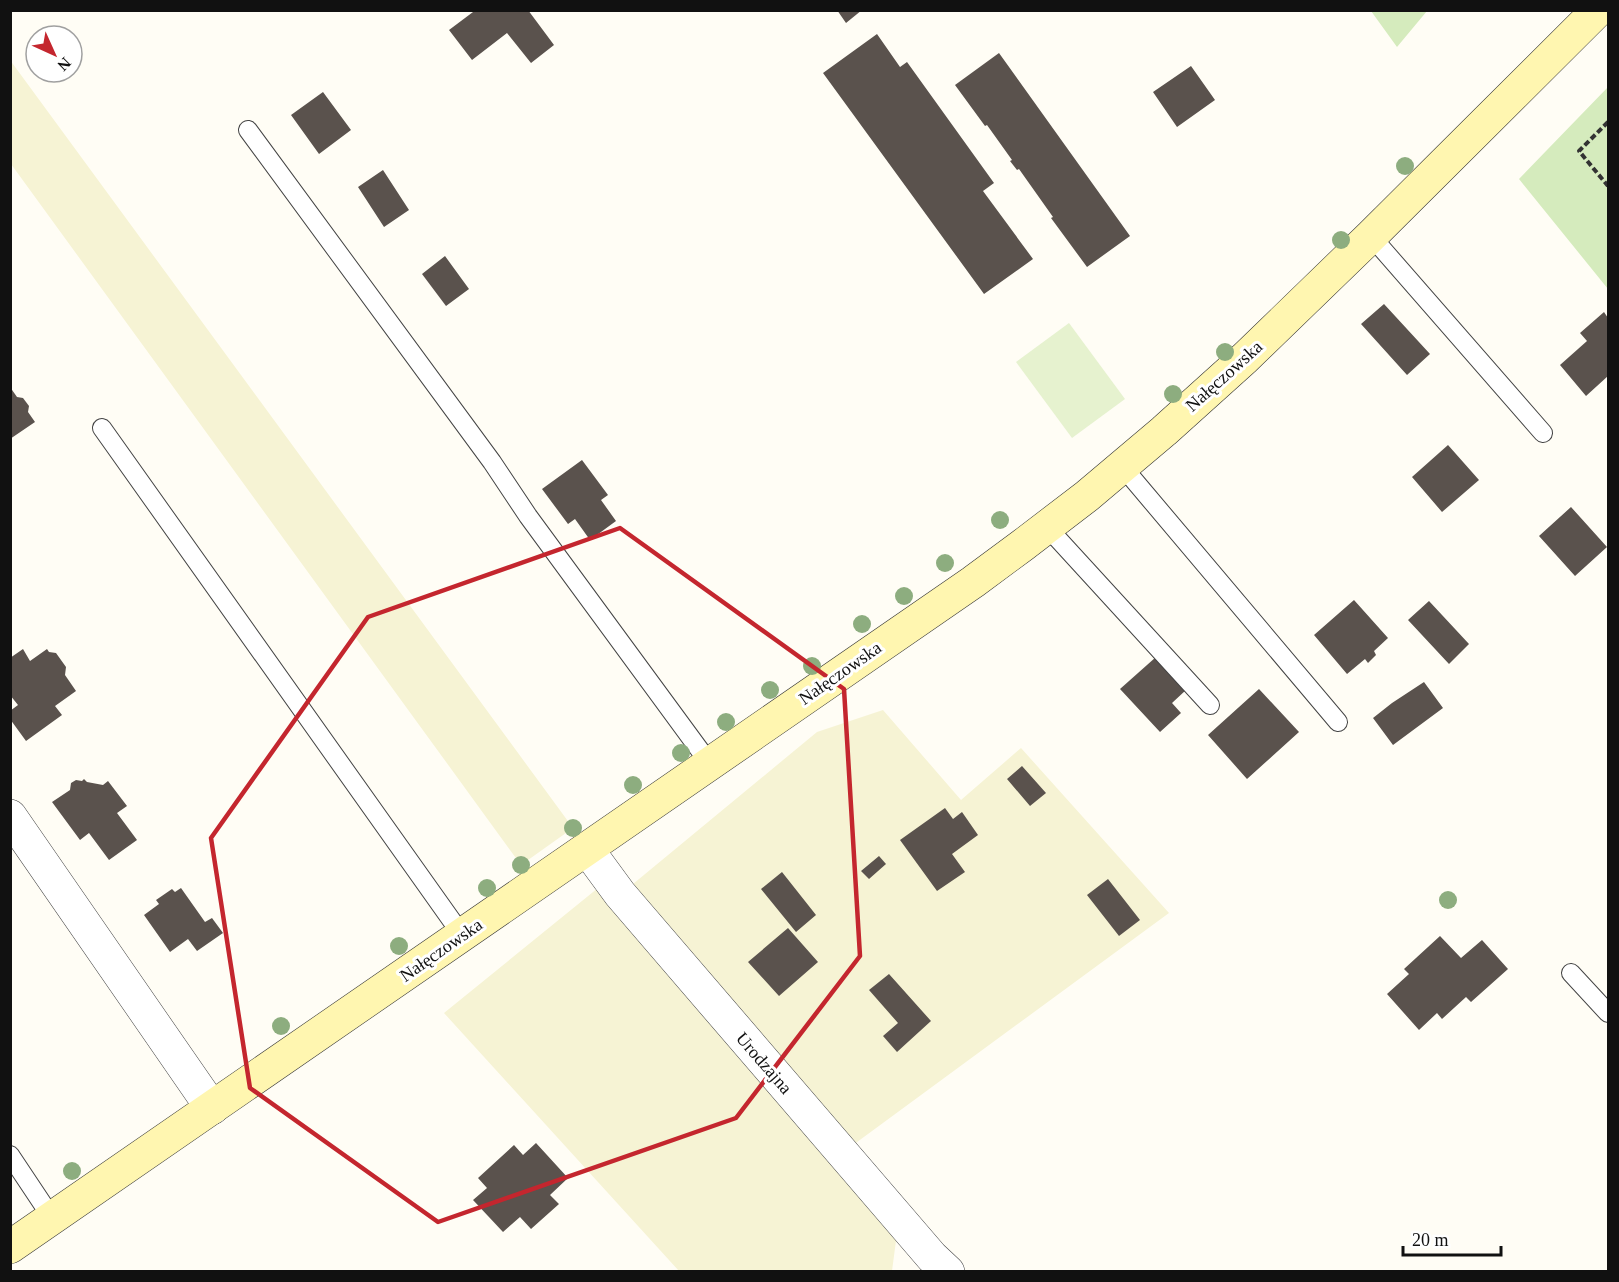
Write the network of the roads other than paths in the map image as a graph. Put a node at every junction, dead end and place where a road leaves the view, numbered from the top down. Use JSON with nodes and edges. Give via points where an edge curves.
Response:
{"nodes":[{"id":1,"x":1598,"y":10,"type":"edge"},
{"id":2,"x":248,"y":130,"type":"dead end"},
{"id":3,"x":1371,"y":236,"type":"junction"},
{"id":4,"x":102,"y":428,"type":"dead end"},
{"id":5,"x":1543,"y":433,"type":"dead end"},
{"id":6,"x":1122,"y":466,"type":"junction"},
{"id":7,"x":1047,"y":527,"type":"junction"},
{"id":8,"x":1210,"y":705,"type":"dead end"},
{"id":9,"x":1338,"y":722,"type":"dead end"},
{"id":10,"x":710,"y":764,"type":"junction"},
{"id":11,"x":10,"y":816,"type":"edge"},
{"id":12,"x":587,"y":849,"type":"junction"},
{"id":13,"x":462,"y":935,"type":"junction"},
{"id":14,"x":1571,"y":973,"type":"dead end"},
{"id":15,"x":1608,"y":1013,"type":"edge"},
{"id":16,"x":212,"y":1108,"type":"junction"},
{"id":17,"x":10,"y":1155,"type":"edge"},
{"id":18,"x":52,"y":1218,"type":"junction"},
{"id":19,"x":10,"y":1247,"type":"edge"},
{"id":20,"x":932,"y":1267,"type":"edge"}],
"edges":[{"from":1,"to":3,"type":"main road","name":"Nałęczowska"},
{"from":2,"to":10,"type":"lane"},
{"from":3,"to":5,"type":"lane"},
{"from":3,"to":6,"type":"main road","name":"Nałęczowska","via":[[1250,353]]},
{"from":4,"to":13,"type":"lane"},
{"from":6,"to":7,"type":"main road","name":"Nałęczowska"},
{"from":6,"to":9,"type":"lane"},
{"from":7,"to":8,"type":"lane"},
{"from":7,"to":10,"type":"main road","name":"Nałęczowska"},
{"from":10,"to":12,"type":"main road","name":"Nałęczowska"},
{"from":11,"to":16,"type":"street"},
{"from":12,"to":13,"type":"main road","name":"Nałęczowska"},
{"from":12,"to":20,"type":"street","name":"Urodzajna","via":[[620,894]]},
{"from":13,"to":16,"type":"main road","name":"Nałęczowska"},
{"from":14,"to":15,"type":"lane"},
{"from":16,"to":18,"type":"main road","name":"Nałęczowska"},
{"from":17,"to":18,"type":"lane"},
{"from":18,"to":19,"type":"main road","name":"Nałęczowska"}]}
